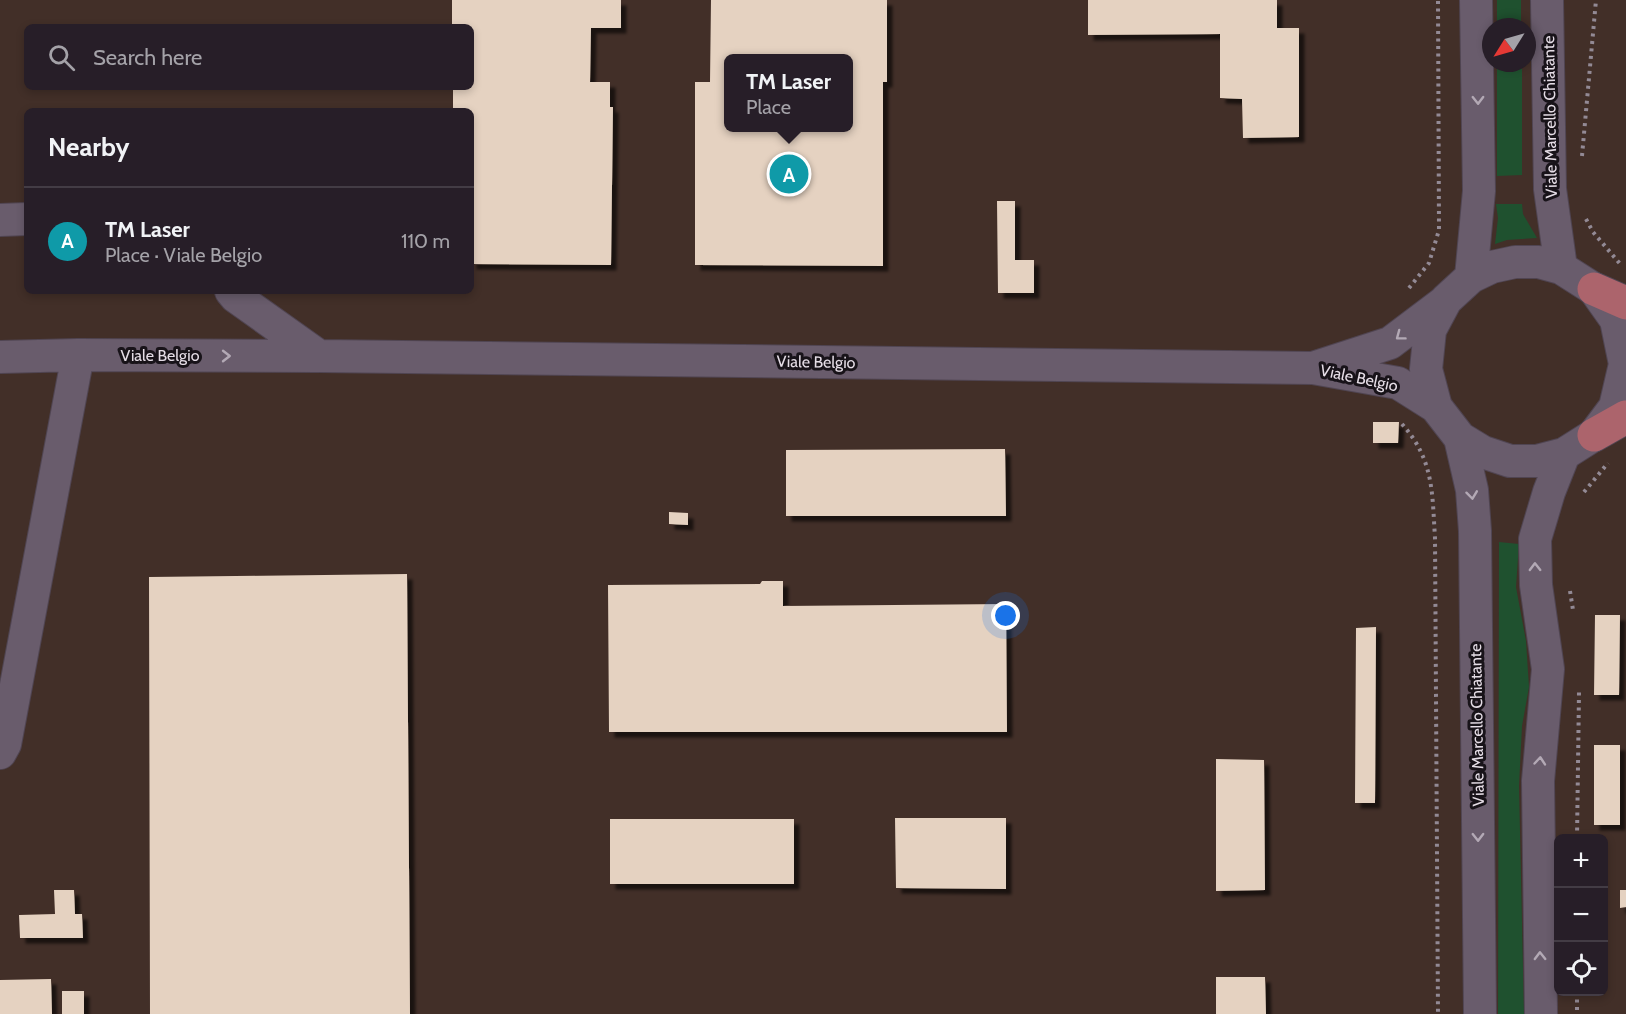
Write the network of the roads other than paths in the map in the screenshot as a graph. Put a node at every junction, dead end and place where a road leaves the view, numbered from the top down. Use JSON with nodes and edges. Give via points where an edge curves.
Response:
{"nodes":[{"id":1,"x":1476,"y":0,"type":"edge"},
{"id":2,"x":1547,"y":0,"type":"edge"},
{"id":3,"x":0,"y":219,"type":"edge"},
{"id":4,"x":24,"y":219,"type":"edge"},
{"id":5,"x":1561,"y":268,"type":"junction"},
{"id":6,"x":1471,"y":277,"type":"junction"},
{"id":7,"x":1594,"y":289,"type":"junction"},
{"id":8,"x":234,"y":294,"type":"edge"},
{"id":9,"x":1446,"y":300,"type":"junction"},
{"id":10,"x":1626,"y":303,"type":"edge"},
{"id":11,"x":78,"y":355,"type":"junction"},
{"id":12,"x":320,"y":356,"type":"junction"},
{"id":13,"x":0,"y":357,"type":"edge"},
{"id":14,"x":1313,"y":368,"type":"junction"},
{"id":15,"x":1436,"y":407,"type":"junction"},
{"id":16,"x":1626,"y":417,"type":"edge"},
{"id":17,"x":1460,"y":438,"type":"junction"},
{"id":18,"x":1603,"y":448,"type":"junction"},
{"id":19,"x":1564,"y":454,"type":"junction"},
{"id":20,"x":0,"y":753,"type":"edge"},
{"id":21,"x":1480,"y":1014,"type":"edge"},
{"id":22,"x":1540,"y":1014,"type":"edge"}],
"edges":[{"from":1,"to":6,"type":"street","one_way":true,"via":[[1479,191]]},
{"from":2,"to":5,"type":"street","name":"Viale Marcello Chiatante","via":[[1550,189]]},
{"from":3,"to":4,"type":"street"},
{"from":5,"to":6,"type":"street","name":"Viale Marcello Chiatante","via":[[1539,262],[1515,262]]},
{"from":5,"to":7,"type":"street","name":"Viale Marcello Chiatante"},
{"from":6,"to":9,"type":"street","name":"Viale Marcello Chiatante"},
{"from":7,"to":10,"type":"main road"},
{"from":7,"to":18,"type":"street","name":"Viale Marcello Chiatante","via":[[1616,320],[1625,364]]},
{"from":8,"to":12,"type":"street"},
{"from":9,"to":14,"type":"street","name":"Viale Belgio","one_way":true,"via":[[1390,343]]},
{"from":9,"to":15,"type":"street","name":"Viale Marcello Chiatante","via":[[1430,330],[1426,369]]},
{"from":11,"to":12,"type":"street","name":"Viale Belgio","one_way":true},
{"from":11,"to":13,"type":"street","name":"Viale Belgio"},
{"from":11,"to":20,"type":"street","via":[[5,744]]},
{"from":12,"to":14,"type":"street","name":"Viale Belgio"},
{"from":14,"to":15,"type":"street","name":"Viale Belgio","via":[[1398,383]]},
{"from":15,"to":17,"type":"street","name":"Viale Marcello Chiatante"},
{"from":16,"to":18,"type":"main road"},
{"from":17,"to":19,"type":"street","name":"Viale Marcello Chiatante","via":[[1510,461],[1537,461]]},
{"from":17,"to":21,"type":"street","name":"Viale Marcello Chiatante","one_way":true,"via":[[1472,490],[1475,531]]},
{"from":18,"to":19,"type":"street","name":"Viale Marcello Chiatante"},
{"from":22,"to":19,"type":"street","one_way":true,"via":[[1538,781],[1548,669],[1536,585],[1535,539]]}]}
